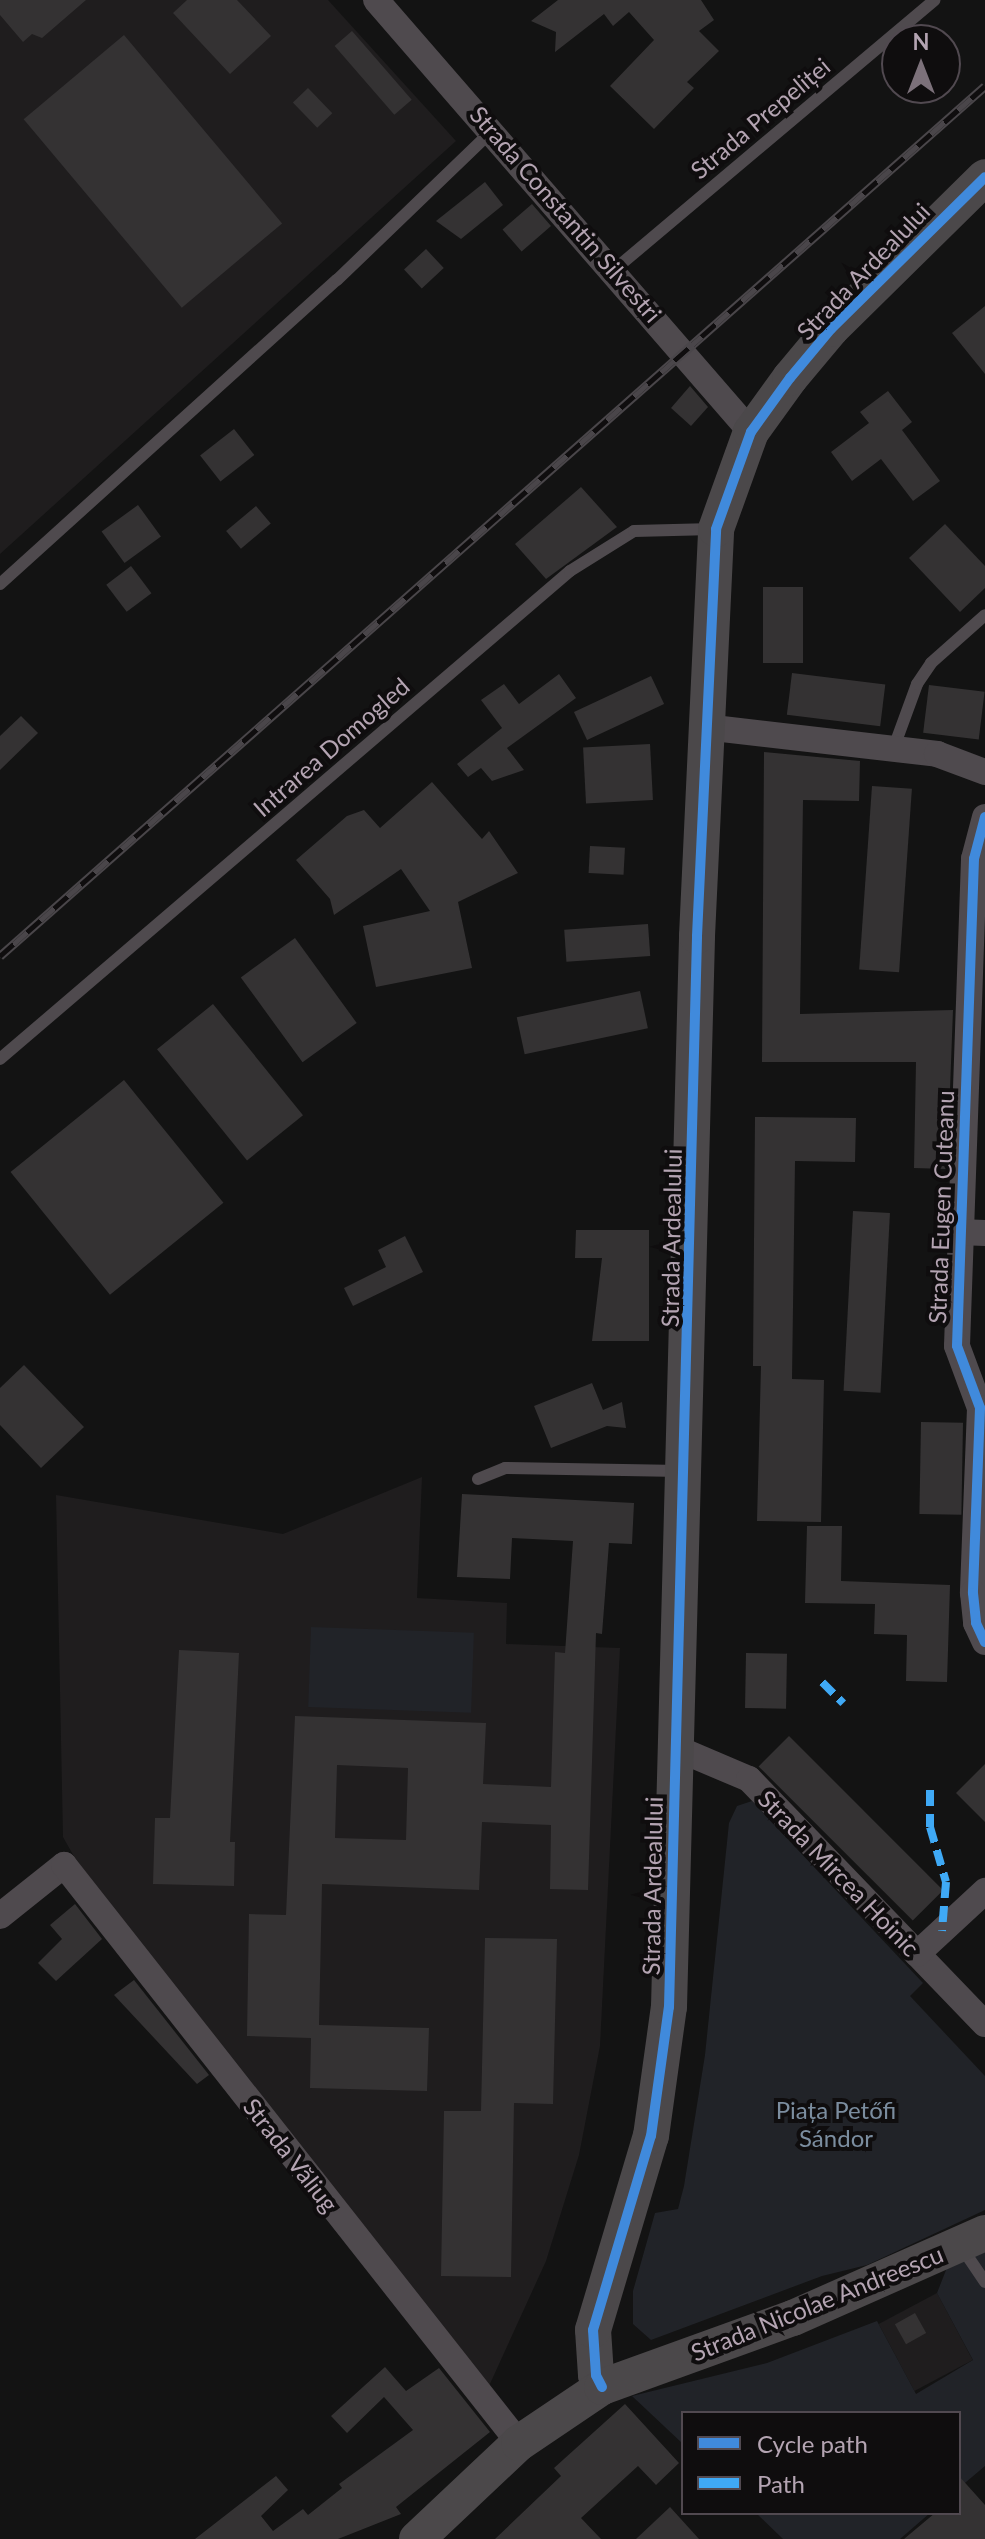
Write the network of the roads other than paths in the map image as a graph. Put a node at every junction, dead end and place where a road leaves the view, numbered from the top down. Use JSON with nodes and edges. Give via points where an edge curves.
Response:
{"nodes":[{"id":1,"x":376,"y":0,"type":"edge"},
{"id":2,"x":935,"y":0,"type":"edge"},
{"id":3,"x":493,"y":129,"type":"junction"},
{"id":4,"x":981,"y":188,"type":"edge"},
{"id":5,"x":614,"y":270,"type":"junction"},
{"id":6,"x":751,"y":432,"type":"junction"},
{"id":7,"x":716,"y":529,"type":"junction"},
{"id":8,"x":0,"y":584,"type":"edge"},
{"id":9,"x":985,"y":615,"type":"edge"},
{"id":10,"x":705,"y":727,"type":"junction"},
{"id":11,"x":894,"y":747,"type":"junction"},
{"id":12,"x":985,"y":772,"type":"edge"},
{"id":13,"x":985,"y":817,"type":"edge"},
{"id":14,"x":0,"y":1059,"type":"edge"},
{"id":15,"x":972,"y":1233,"type":"edge"},
{"id":16,"x":684,"y":1471,"type":"junction"},
{"id":17,"x":478,"y":1479,"type":"dead end"},
{"id":18,"x":985,"y":1642,"type":"edge"},
{"id":19,"x":676,"y":1748,"type":"junction"},
{"id":20,"x":985,"y":1891,"type":"edge"},
{"id":21,"x":0,"y":1916,"type":"edge"},
{"id":22,"x":917,"y":1954,"type":"junction"},
{"id":23,"x":985,"y":2024,"type":"edge"},
{"id":24,"x":973,"y":2239,"type":"edge"},
{"id":25,"x":985,"y":2282,"type":"edge"},
{"id":26,"x":602,"y":2387,"type":"junction"},
{"id":27,"x":519,"y":2443,"type":"junction"},
{"id":28,"x":417,"y":2539,"type":"edge"}],
"edges":[{"from":1,"to":3,"type":"street","name":"Strada Constantin Silvestri"},
{"from":2,"to":5,"type":"lane","name":"Strada Prepeliței"},
{"from":3,"to":5,"type":"street","name":"Strada Constantin Silvestri"},
{"from":3,"to":8,"type":"lane","via":[[337,280]]},
{"from":4,"to":6,"type":"street","name":"Strada Ardealului","via":[[831,329]]},
{"from":5,"to":6,"type":"street","name":"Strada Constantin Silvestri"},
{"from":6,"to":7,"type":"street","name":"Strada Ardealului"},
{"from":7,"to":10,"type":"street","name":"Strada Ardealului"},
{"from":7,"to":14,"type":"lane","name":"Intrarea Domogled","via":[[634,531],[570,571]]},
{"from":9,"to":11,"type":"lane","via":[[931,663],[917,684]]},
{"from":10,"to":11,"type":"street"},
{"from":10,"to":16,"type":"street","name":"Strada Ardealului"},
{"from":11,"to":12,"type":"street","via":[[937,754]]},
{"from":13,"to":15,"type":"street","name":"Strada Eugen Cuteanu","via":[[974,859]]},
{"from":15,"to":18,"type":"street","name":"Strada Eugen Cuteanu","via":[[957,1346],[980,1408],[973,1593],[976,1623]]},
{"from":16,"to":17,"type":"lane","via":[[505,1468]]},
{"from":16,"to":19,"type":"street","name":"Strada Ardealului"},
{"from":19,"to":22,"type":"street","name":"Strada Mircea Hoinic","via":[[749,1779]]},
{"from":19,"to":26,"type":"street","name":"Strada Ardealului","via":[[663,2066],[651,2136],[593,2330],[596,2375]]},
{"from":20,"to":22,"type":"street"},
{"from":21,"to":27,"type":"street","name":"Strada Văliug","via":[[64,1865]]},
{"from":22,"to":23,"type":"street","name":"Strada Mircea Hoinic"},
{"from":24,"to":25,"type":"lane"},
{"from":24,"to":26,"type":"street","name":"Strada Nicolae Andreescu","via":[[741,2339]]},
{"from":26,"to":27,"type":"street","name":"Strada Nicolae Andreescu"},
{"from":27,"to":28,"type":"street","name":"Strada Nicolae Andreescu"}]}
